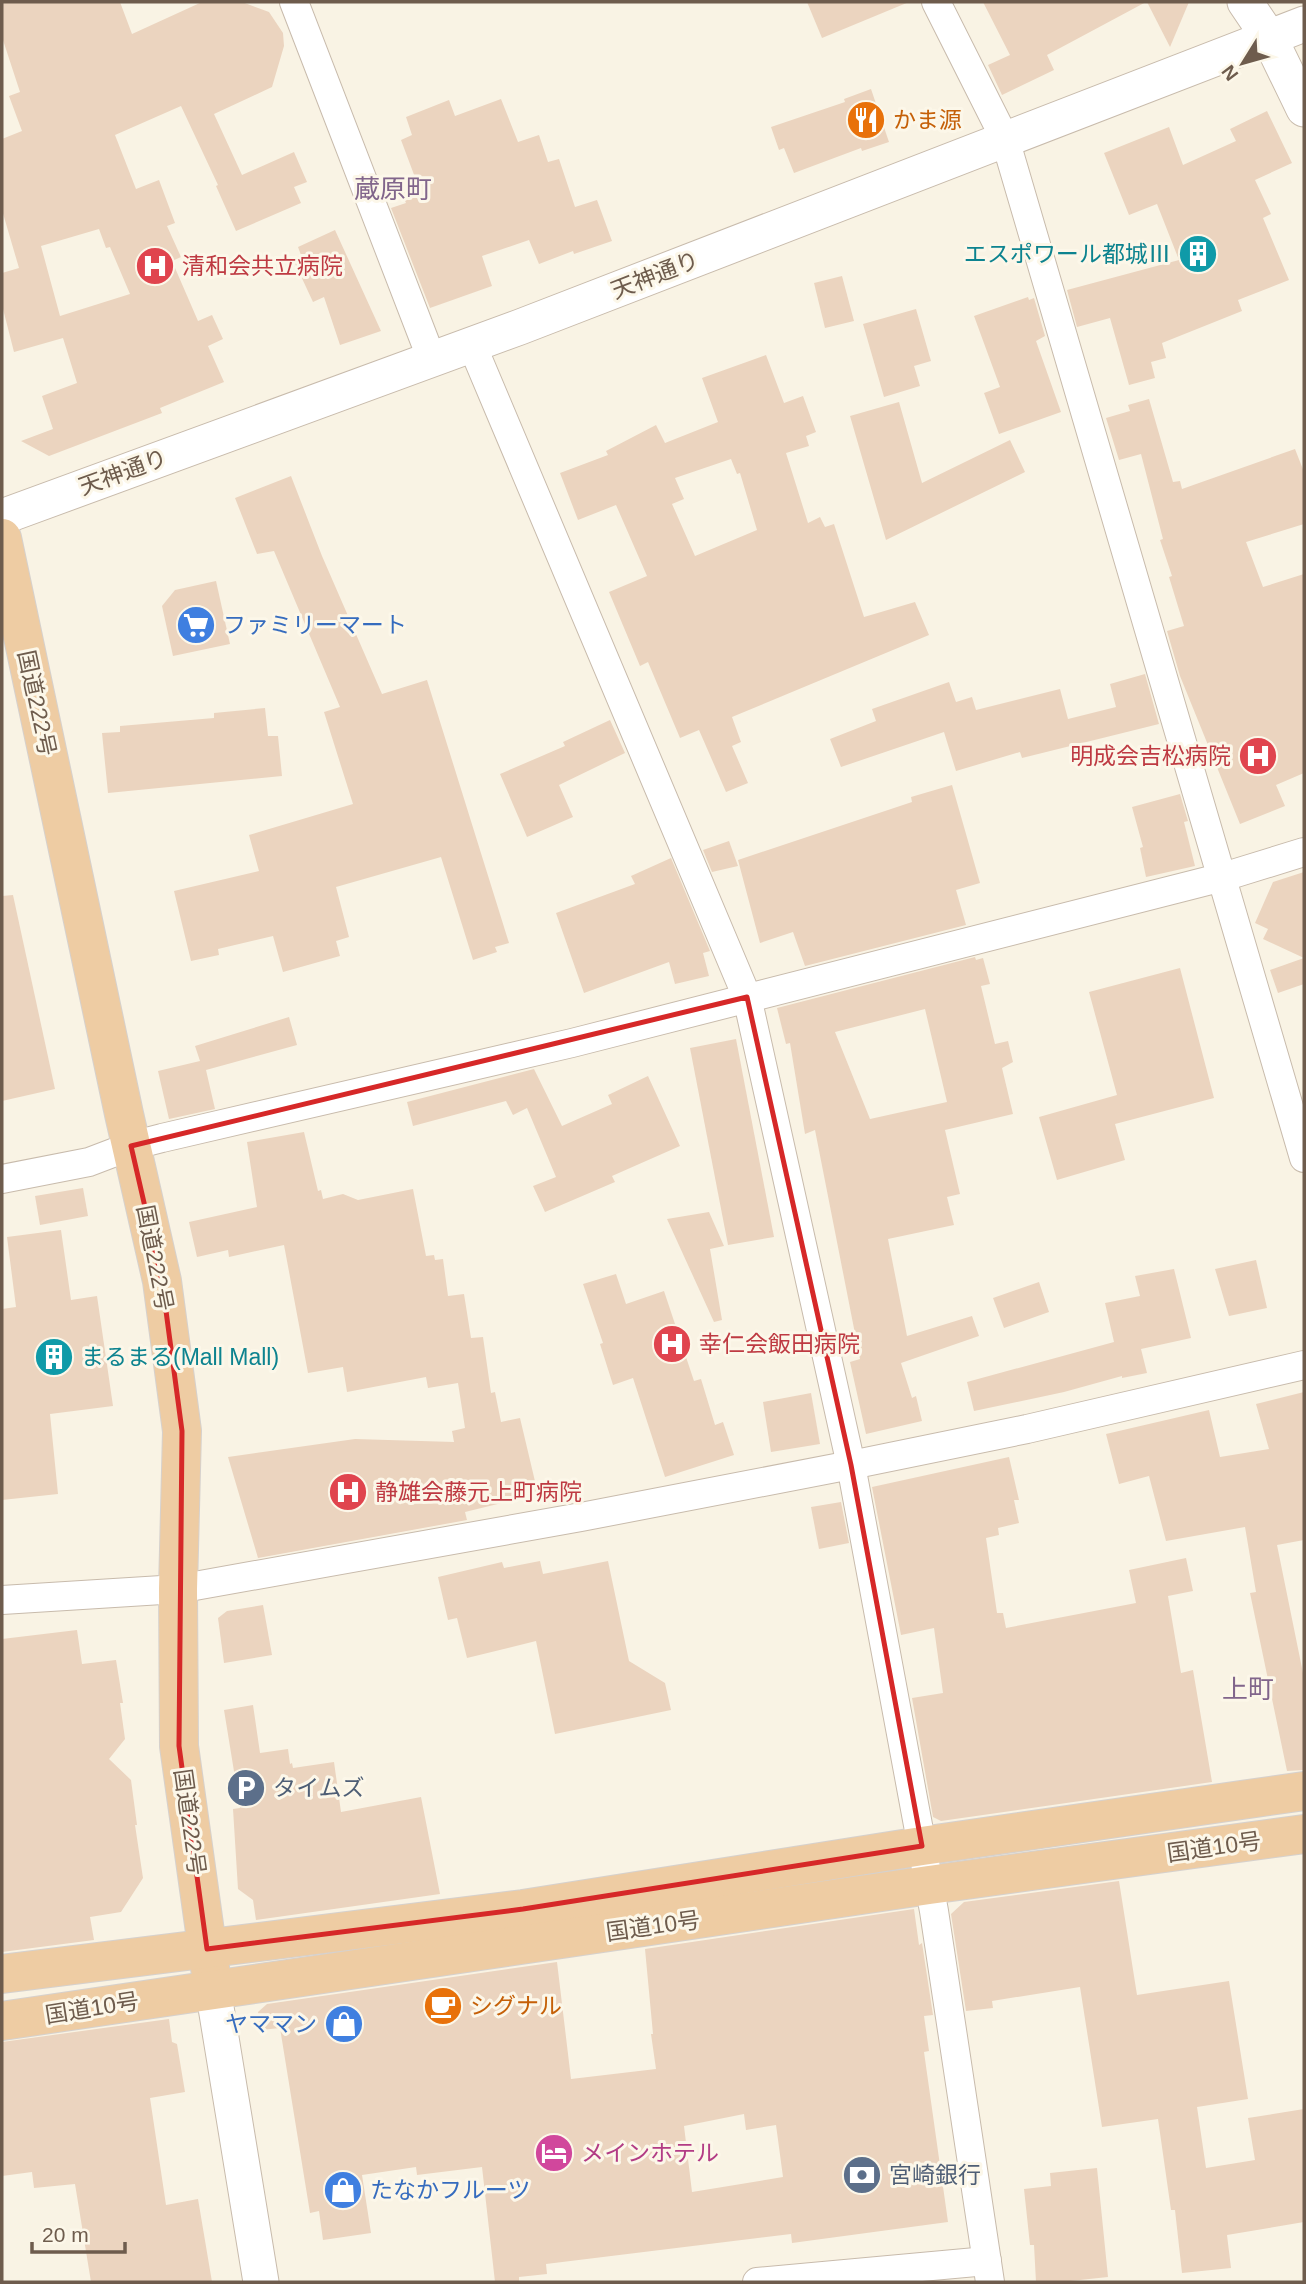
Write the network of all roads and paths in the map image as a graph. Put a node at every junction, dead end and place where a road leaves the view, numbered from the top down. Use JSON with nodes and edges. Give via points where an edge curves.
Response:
{"nodes":[{"id":1,"x":294,"y":2,"type":"edge"},
{"id":2,"x":936,"y":2,"type":"edge"},
{"id":3,"x":1245,"y":2,"type":"edge"},
{"id":4,"x":1304,"y":24,"type":"edge"},
{"id":5,"x":1270,"y":39,"type":"junction"},
{"id":6,"x":1304,"y":108,"type":"edge"},
{"id":7,"x":1005,"y":139,"type":"junction"},
{"id":8,"x":472,"y":345,"type":"junction"},
{"id":9,"x":432,"y":360,"type":"junction"},
{"id":10,"x":2,"y":517,"type":"edge"},
{"id":11,"x":2,"y":538,"type":"edge"},
{"id":12,"x":1304,"y":852,"type":"edge"},
{"id":13,"x":1223,"y":877,"type":"junction"},
{"id":14,"x":747,"y":997,"type":"junction"},
{"id":15,"x":131,"y":1146,"type":"junction"},
{"id":16,"x":1304,"y":1158,"type":"edge"},
{"id":17,"x":2,"y":1179,"type":"edge"},
{"id":18,"x":1304,"y":1365,"type":"edge"},
{"id":19,"x":851,"y":1465,"type":"junction"},
{"id":20,"x":178,"y":1589,"type":"junction"},
{"id":21,"x":2,"y":1600,"type":"edge"},
{"id":22,"x":1304,"y":1791,"type":"edge"},
{"id":23,"x":1304,"y":1834,"type":"edge"},
{"id":24,"x":922,"y":1846,"type":"junction"},
{"id":25,"x":929,"y":1885,"type":"junction"},
{"id":26,"x":207,"y":1949,"type":"junction"},
{"id":27,"x":2,"y":1974,"type":"edge"},
{"id":28,"x":213,"y":1989,"type":"junction"},
{"id":29,"x":2,"y":2021,"type":"edge"},
{"id":30,"x":988,"y":2272,"type":"edge"},
{"id":31,"x":261,"y":2282,"type":"edge"},
{"id":32,"x":757,"y":2282,"type":"edge"}],
"edges":[{"from":1,"to":9,"type":"street"},
{"from":2,"to":7,"type":"street"},
{"from":3,"to":5,"type":"street"},
{"from":4,"to":5,"type":"street","name":"天神通り"},
{"from":5,"to":6,"type":"street"},
{"from":5,"to":7,"type":"street","name":"天神通り"},
{"from":7,"to":8,"type":"street","name":"天神通り"},
{"from":7,"to":13,"type":"street"},
{"from":8,"to":9,"type":"street","name":"天神通り"},
{"from":8,"to":14,"type":"street"},
{"from":9,"to":10,"type":"street","name":"天神通り"},
{"from":11,"to":15,"type":"highway","name":"国道222号"},
{"from":12,"to":13,"type":"street"},
{"from":13,"to":14,"type":"street"},
{"from":13,"to":16,"type":"street"},
{"from":14,"to":15,"type":"street"},
{"from":14,"to":19,"type":"street"},
{"from":15,"to":17,"type":"street","via":[[89,1162]]},
{"from":15,"to":20,"type":"highway","name":"国道222号","via":[[162,1282],[182,1431]]},
{"from":18,"to":19,"type":"street"},
{"from":19,"to":20,"type":"street"},
{"from":19,"to":24,"type":"street"},
{"from":20,"to":21,"type":"street"},
{"from":20,"to":26,"type":"highway","name":"国道222号","via":[[179,1746]]},
{"from":22,"to":24,"type":"highway","name":"国道10号"},
{"from":23,"to":25,"type":"highway","name":"国道10号"},
{"from":24,"to":25,"type":"street"},
{"from":24,"to":26,"type":"highway","name":"国道10号","via":[[523,1909]]},
{"from":25,"to":28,"type":"highway","name":"国道10号"},
{"from":25,"to":30,"type":"street"},
{"from":26,"to":27,"type":"highway","name":"国道10号"},
{"from":26,"to":28,"type":"highway","name":"国道222号"},
{"from":28,"to":29,"type":"highway","name":"国道10号"},
{"from":28,"to":31,"type":"street"},
{"from":30,"to":32,"type":"street"}]}
